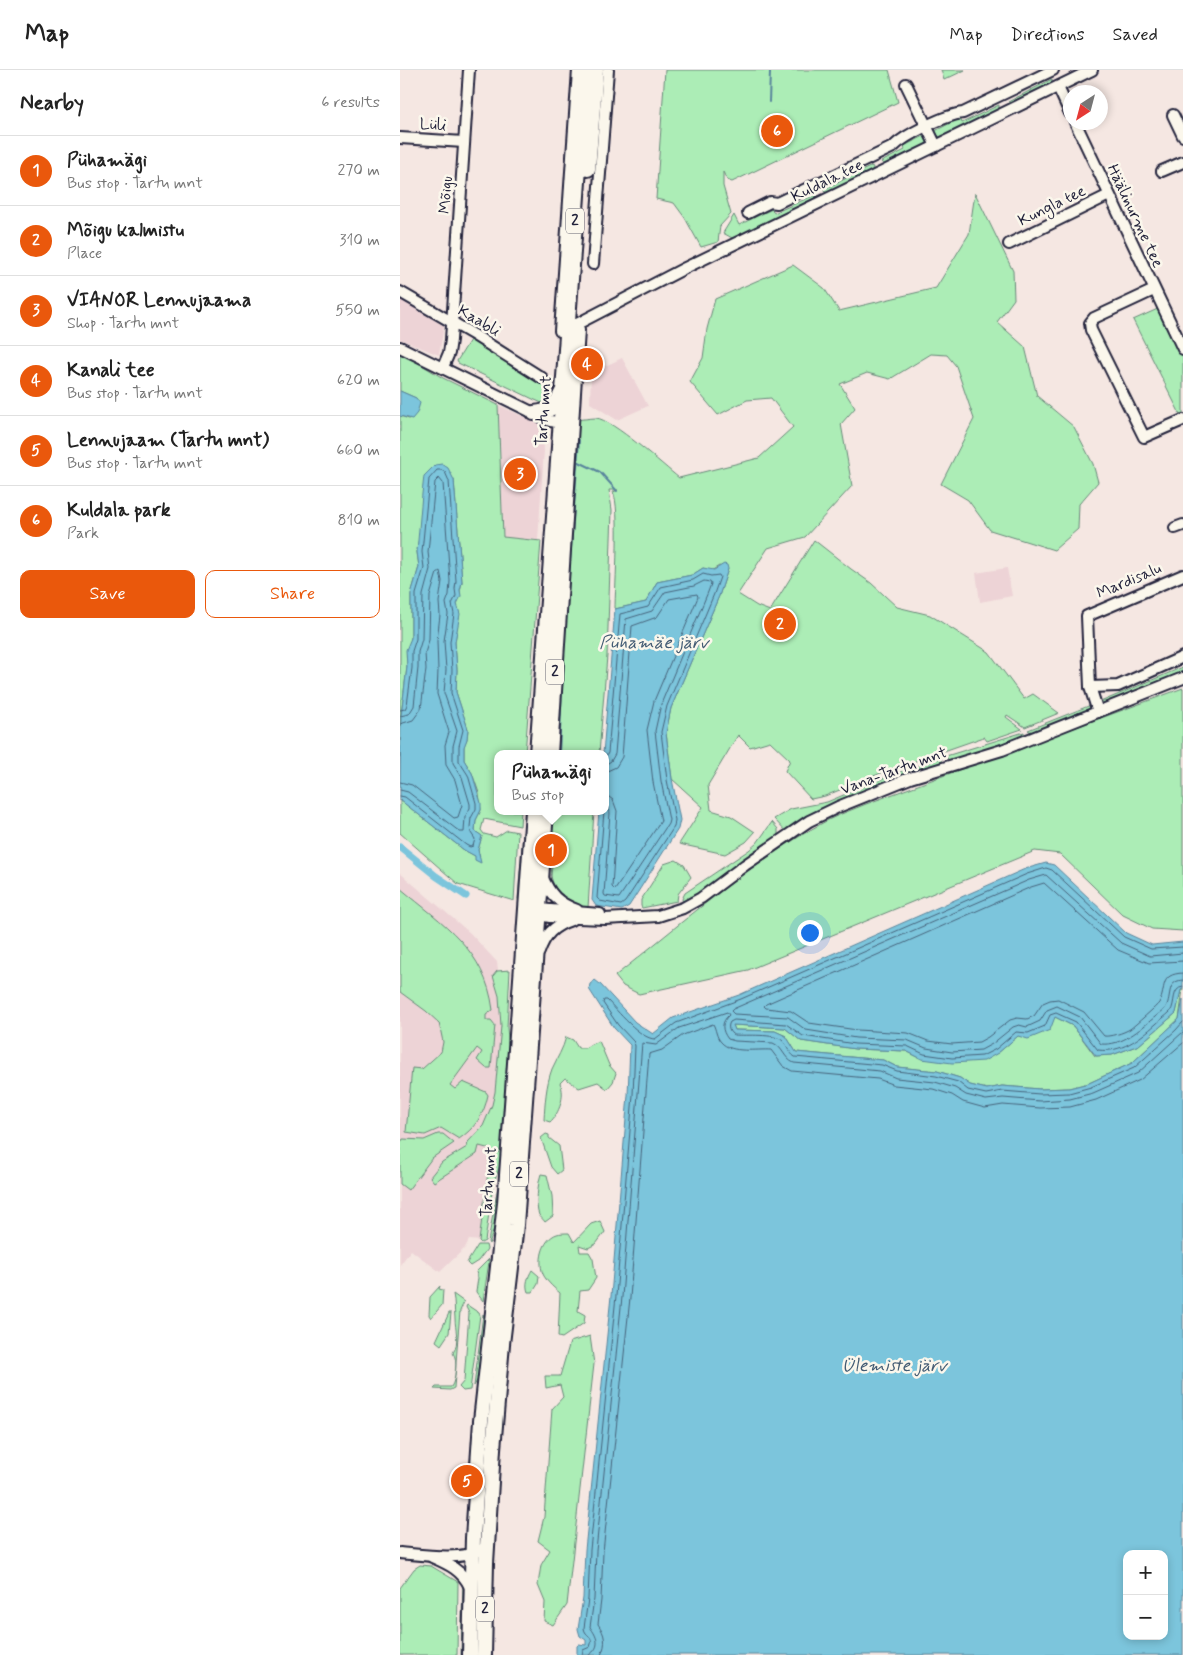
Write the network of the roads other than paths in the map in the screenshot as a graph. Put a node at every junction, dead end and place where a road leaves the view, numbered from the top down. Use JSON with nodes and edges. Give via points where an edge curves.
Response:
{"nodes":[{"id":1,"x":469,"y":70,"type":"edge"},
{"id":2,"x":578,"y":70,"type":"edge"},
{"id":3,"x":596,"y":70,"type":"edge"},
{"id":4,"x":1053,"y":70,"type":"edge"},
{"id":5,"x":1092,"y":70,"type":"edge"},
{"id":6,"x":906,"y":84,"type":"dead end"},
{"id":7,"x":1059,"y":86,"type":"junction"},
{"id":8,"x":1000,"y":96,"type":"junction"},
{"id":9,"x":1063,"y":96,"type":"edge"},
{"id":10,"x":1008,"y":111,"type":"junction"},
{"id":11,"x":1173,"y":115,"type":"dead end"},
{"id":12,"x":927,"y":126,"type":"junction"},
{"id":13,"x":1079,"y":130,"type":"edge"},
{"id":14,"x":1183,"y":136,"type":"edge"},
{"id":15,"x":400,"y":138,"type":"edge"},
{"id":16,"x":464,"y":142,"type":"junction"},
{"id":17,"x":936,"y":146,"type":"junction"},
{"id":18,"x":873,"y":157,"type":"junction"},
{"id":19,"x":1183,"y":162,"type":"edge"},
{"id":20,"x":1162,"y":171,"type":"dead end"},
{"id":21,"x":881,"y":172,"type":"junction"},
{"id":22,"x":816,"y":184,"type":"junction"},
{"id":23,"x":1109,"y":196,"type":"junction"},
{"id":24,"x":824,"y":200,"type":"junction"},
{"id":25,"x":748,"y":213,"type":"dead end"},
{"id":26,"x":1009,"y":244,"type":"dead end"},
{"id":27,"x":593,"y":264,"type":"dead end"},
{"id":28,"x":1154,"y":290,"type":"junction"},
{"id":29,"x":400,"y":292,"type":"edge"},
{"id":30,"x":452,"y":323,"type":"junction"},
{"id":31,"x":577,"y":324,"type":"junction"},
{"id":32,"x":400,"y":347,"type":"edge"},
{"id":33,"x":1183,"y":349,"type":"edge"},
{"id":34,"x":443,"y":367,"type":"junction"},
{"id":35,"x":565,"y":372,"type":"junction"},
{"id":36,"x":542,"y":378,"type":"dead end"},
{"id":37,"x":564,"y":390,"type":"junction"},
{"id":38,"x":534,"y":413,"type":"junction"},
{"id":39,"x":1183,"y":420,"type":"edge"},
{"id":40,"x":566,"y":423,"type":"junction"},
{"id":41,"x":1183,"y":575,"type":"edge"},
{"id":42,"x":1183,"y":658,"type":"edge"},
{"id":43,"x":1183,"y":678,"type":"edge"},
{"id":44,"x":1090,"y":687,"type":"junction"},
{"id":45,"x":1098,"y":712,"type":"junction"},
{"id":46,"x":537,"y":750,"type":"edge"},
{"id":47,"x":550,"y":750,"type":"edge"},
{"id":48,"x":533,"y":815,"type":"edge"},
{"id":49,"x":546,"y":815,"type":"edge"},
{"id":50,"x":541,"y":872,"type":"junction"},
{"id":51,"x":534,"y":912,"type":"junction"},
{"id":52,"x":583,"y":912,"type":"junction"},
{"id":53,"x":631,"y":918,"type":"junction"},
{"id":54,"x":573,"y":919,"type":"junction"},
{"id":55,"x":534,"y":967,"type":"junction"},
{"id":56,"x":487,"y":1545,"type":"junction"},
{"id":57,"x":400,"y":1553,"type":"edge"},
{"id":58,"x":472,"y":1554,"type":"junction"},
{"id":59,"x":426,"y":1555,"type":"junction"},
{"id":60,"x":471,"y":1589,"type":"junction"},
{"id":61,"x":470,"y":1655,"type":"edge"},
{"id":62,"x":484,"y":1655,"type":"edge"}],
"edges":[{"from":1,"to":16,"type":"street","name":"Mõigu"},
{"from":2,"to":35,"type":"street","via":[[560,340],[560,357]]},
{"from":3,"to":27,"type":"street"},
{"from":3,"to":31,"type":"highway","name":"Tartu mnt","number":"2"},
{"from":3,"to":35,"type":"highway","name":"Tartu mnt","number":"2"},
{"from":4,"to":7,"type":"street"},
{"from":4,"to":8,"type":"street"},
{"from":5,"to":7,"type":"street","name":"Kuldala tee"},
{"from":6,"to":12,"type":"street"},
{"from":7,"to":9,"type":"street"},
{"from":7,"to":10,"type":"street","name":"Kuldala tee"},
{"from":8,"to":10,"type":"street"},
{"from":8,"to":12,"type":"street"},
{"from":10,"to":17,"type":"street","name":"Kuldala tee"},
{"from":11,"to":14,"type":"street"},
{"from":12,"to":17,"type":"street"},
{"from":12,"to":18,"type":"street"},
{"from":13,"to":23,"type":"street","name":"Häälinurme tee"},
{"from":15,"to":16,"type":"street","name":"Lüli"},
{"from":16,"to":30,"type":"street","name":"Mõigu"},
{"from":17,"to":21,"type":"street","name":"Kuldala tee"},
{"from":18,"to":21,"type":"street"},
{"from":18,"to":22,"type":"street"},
{"from":19,"to":20,"type":"street"},
{"from":21,"to":24,"type":"street","name":"Kuldala tee"},
{"from":22,"to":24,"type":"street"},
{"from":22,"to":25,"type":"street"},
{"from":23,"to":26,"type":"street","name":"Kungla tee"},
{"from":23,"to":28,"type":"street","name":"Häälinurme tee"},
{"from":24,"to":31,"type":"street","name":"Kuldala tee"},
{"from":28,"to":33,"type":"street","name":"Häälinurme tee"},
{"from":28,"to":39,"type":"street","via":[[1094,318],[1090,323],[1091,330],[1144,437]]},
{"from":29,"to":30,"type":"street","name":"Kaabli"},
{"from":30,"to":34,"type":"street","name":"Mõigu","via":[[449,353]]},
{"from":30,"to":36,"type":"street","name":"Kaabli"},
{"from":31,"to":40,"type":"highway","name":"Tartu mnt","number":"2"},
{"from":32,"to":34,"type":"street"},
{"from":34,"to":38,"type":"street"},
{"from":35,"to":37,"type":"highway","name":"Tartu mnt","number":"2"},
{"from":37,"to":38,"type":"highway","via":[[551,409]]},
{"from":37,"to":40,"type":"highway","name":"Tartu mnt","number":"2"},
{"from":38,"to":40,"type":"street","via":[[550,421]]},
{"from":40,"to":46,"type":"highway","name":"Tartu mnt","number":"2"},
{"from":40,"to":47,"type":"highway","name":"Tartu mnt","number":"2"},
{"from":41,"to":44,"type":"street","name":"Mardisalu","via":[[1087,616]]},
{"from":42,"to":44,"type":"street","via":[[1118,686]]},
{"from":43,"to":45,"type":"street","name":"Vana-Tartu mnt"},
{"from":44,"to":45,"type":"street"},
{"from":45,"to":53,"type":"street","name":"Vana-Tartu mnt","via":[[1002,750],[910,778],[838,807],[809,821],[693,903],[667,914]]},
{"from":48,"to":51,"type":"highway","name":"Tartu mnt","number":"2"},
{"from":49,"to":50,"type":"highway","name":"Tartu mnt","number":"2"},
{"from":50,"to":51,"type":"highway","name":"Tartu mnt","number":"2"},
{"from":50,"to":52,"type":"street","via":[[556,898]]},
{"from":51,"to":52,"type":"street","name":"Vana-Tartu mnt"},
{"from":51,"to":54,"type":"street","name":"Vana-Tartu mnt"},
{"from":51,"to":55,"type":"highway","name":"Tartu mnt","number":"2"},
{"from":51,"to":58,"type":"highway","name":"Tartu mnt","number":"2","via":[[481,1421]]},
{"from":52,"to":53,"type":"street","name":"Vana-Tartu mnt"},
{"from":53,"to":54,"type":"street","name":"Vana-Tartu mnt"},
{"from":54,"to":55,"type":"street","via":[[548,933]]},
{"from":55,"to":56,"type":"highway","name":"Tartu mnt","number":"2","via":[[516,1225],[502,1344]]},
{"from":56,"to":58,"type":"street"},
{"from":56,"to":62,"type":"highway","name":"Tartu mnt","number":"2"},
{"from":57,"to":59,"type":"street"},
{"from":58,"to":59,"type":"street"},
{"from":58,"to":60,"type":"highway","name":"Tartu mnt","number":"2"},
{"from":59,"to":60,"type":"street","via":[[461,1572]]},
{"from":60,"to":61,"type":"highway","name":"Tartu mnt","number":"2"}]}
